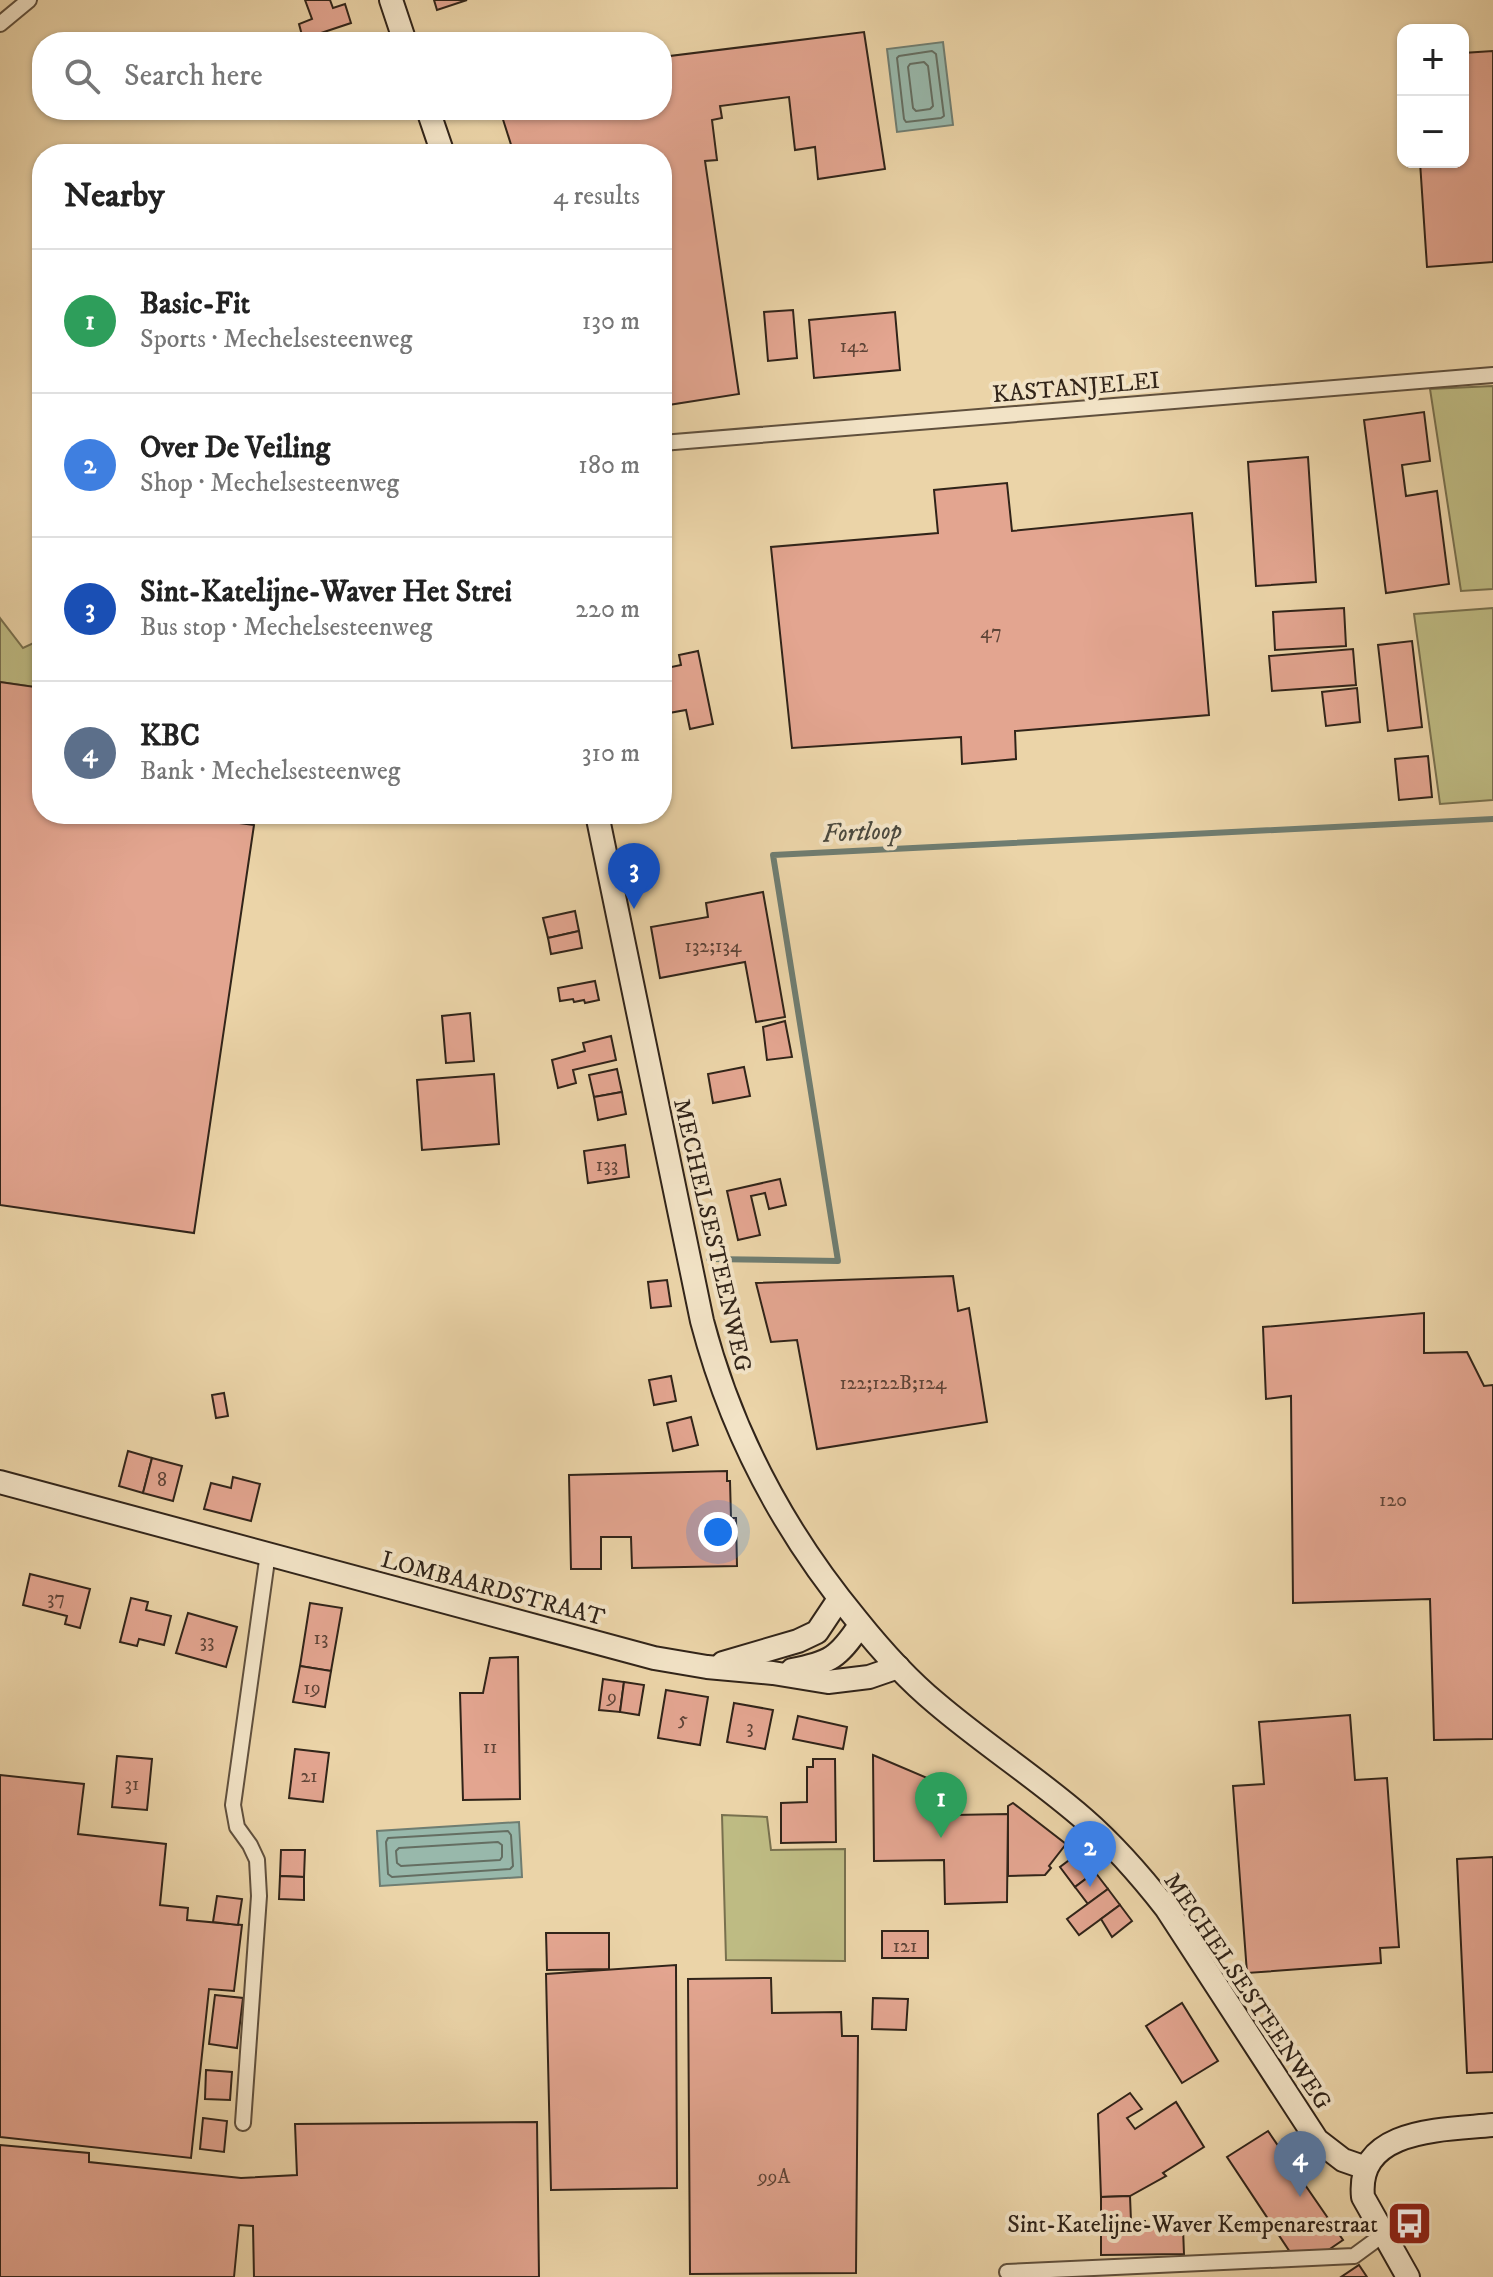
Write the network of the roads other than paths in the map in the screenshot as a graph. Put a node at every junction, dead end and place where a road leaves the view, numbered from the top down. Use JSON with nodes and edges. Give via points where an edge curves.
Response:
{"nodes":[{"id":1,"x":29,"y":0,"type":"edge"},
{"id":2,"x":391,"y":0,"type":"edge"},
{"id":3,"x":0,"y":24,"type":"edge"},
{"id":4,"x":402,"y":32,"type":"edge"},
{"id":5,"x":431,"y":120,"type":"edge"},
{"id":6,"x":440,"y":144,"type":"edge"},
{"id":7,"x":1493,"y":375,"type":"edge"},
{"id":8,"x":672,"y":442,"type":"edge"},
{"id":9,"x":599,"y":824,"type":"edge"},
{"id":10,"x":0,"y":1482,"type":"edge"},
{"id":11,"x":268,"y":1553,"type":"junction"},
{"id":12,"x":839,"y":1599,"type":"junction"},
{"id":13,"x":860,"y":1625,"type":"junction"},
{"id":14,"x":707,"y":1667,"type":"junction"},
{"id":15,"x":898,"y":1667,"type":"junction"},
{"id":16,"x":773,"y":1673,"type":"junction"},
{"id":17,"x":243,"y":2123,"type":"dead end"},
{"id":18,"x":1493,"y":2125,"type":"edge"},
{"id":19,"x":1366,"y":2168,"type":"junction"},
{"id":20,"x":1384,"y":2234,"type":"junction"},
{"id":21,"x":1007,"y":2272,"type":"dead end"},
{"id":22,"x":1408,"y":2277,"type":"edge"}],
"edges":[{"from":1,"to":3,"type":"street"},
{"from":2,"to":4,"type":"street"},
{"from":5,"to":6,"type":"street"},
{"from":7,"to":8,"type":"street","name":"KASTANJELEI"},
{"from":9,"to":12,"type":"street","name":"MECHELSESTEENWEG","via":[[714,1366],[773,1501]]},
{"from":10,"to":11,"type":"street","name":"LOMBAARDSTRAAT"},
{"from":11,"to":14,"type":"street","name":"LOMBAARDSTRAAT","via":[[654,1658]]},
{"from":11,"to":17,"type":"street","via":[[233,1805],[237,1827],[257,1860],[259,1896]]},
{"from":12,"to":13,"type":"street","name":"MECHELSESTEENWEG"},
{"from":12,"to":14,"type":"street","name":"LOMBAARDSTRAAT","via":[[817,1632]]},
{"from":13,"to":15,"type":"street","name":"MECHELSESTEENWEG"},
{"from":13,"to":16,"type":"street","name":"LOMBAARDSTRAAT","via":[[837,1655],[817,1666]]},
{"from":14,"to":16,"type":"street","name":"LOMBAARDSTRAAT"},
{"from":15,"to":16,"type":"street","name":"LOMBAARDSTRAAT","via":[[828,1682]]},
{"from":15,"to":19,"type":"street","name":"MECHELSESTEENWEG","via":[[935,1703],[1112,1845],[1166,1908],[1317,2140],[1343,2160]]},
{"from":18,"to":19,"type":"street","via":[[1414,2133],[1393,2141]]},
{"from":19,"to":20,"type":"street","via":[[1363,2197]]},
{"from":20,"to":21,"type":"street","via":[[1354,2256]]},
{"from":20,"to":22,"type":"street"}]}
